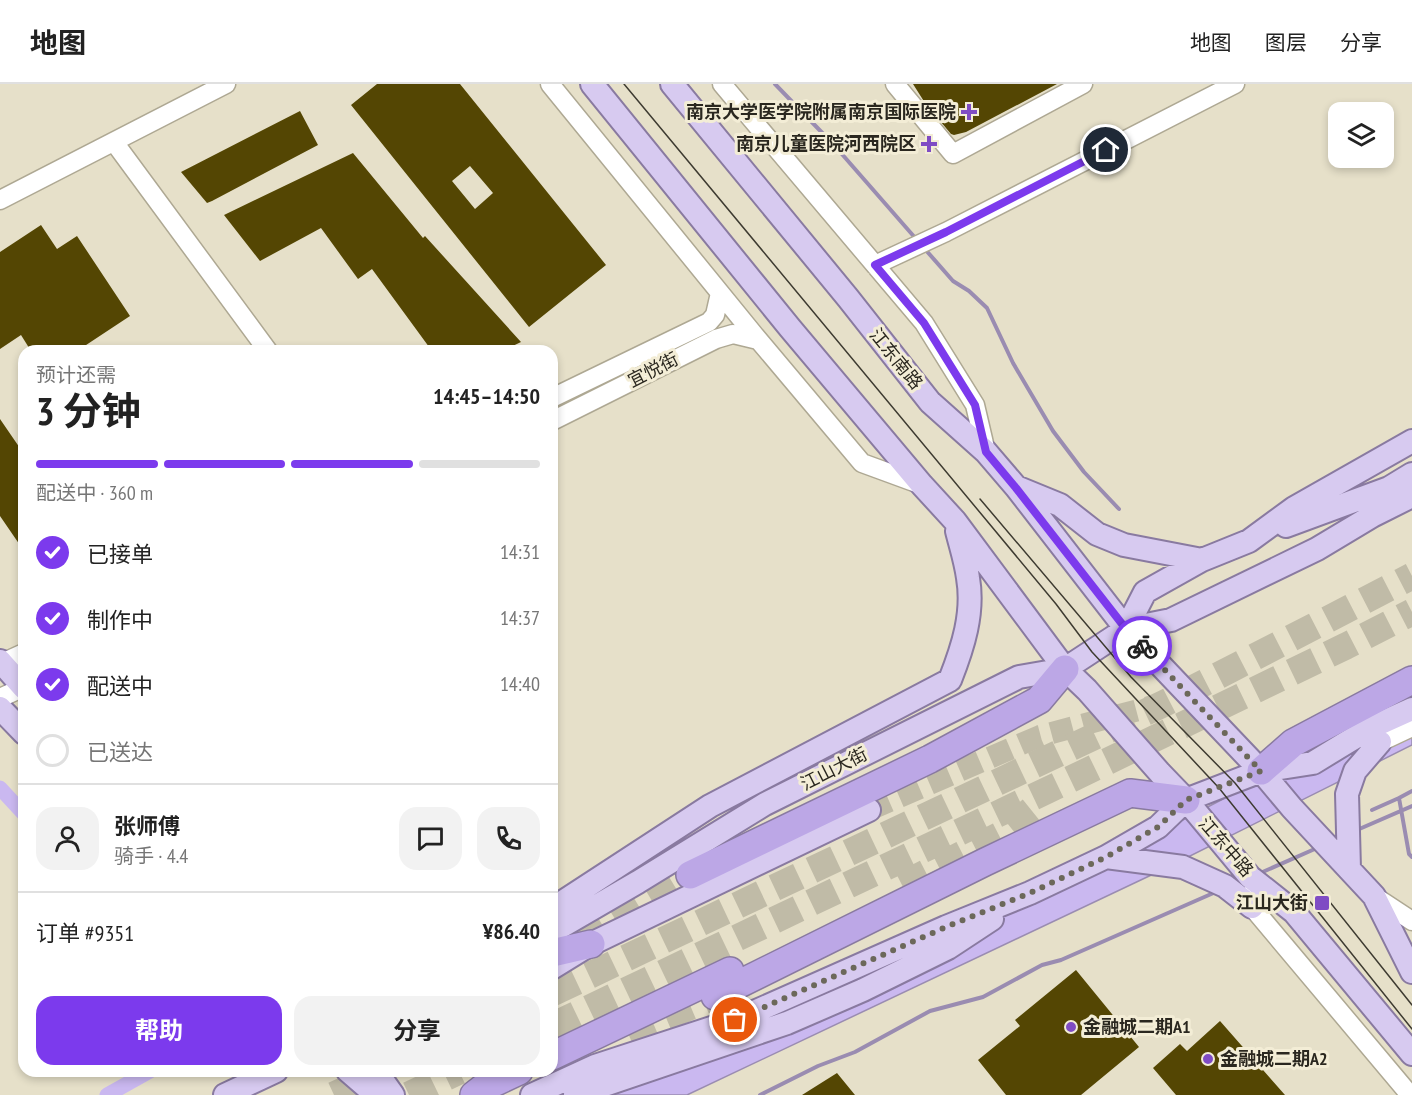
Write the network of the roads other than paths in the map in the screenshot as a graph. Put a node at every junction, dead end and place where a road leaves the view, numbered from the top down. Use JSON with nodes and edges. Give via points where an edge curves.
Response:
{"nodes":[{"id":1,"x":226,"y":84,"type":"edge"},
{"id":2,"x":550,"y":84,"type":"edge"},
{"id":3,"x":592,"y":84,"type":"edge"},
{"id":4,"x":672,"y":84,"type":"edge"},
{"id":5,"x":722,"y":84,"type":"edge"},
{"id":6,"x":895,"y":84,"type":"edge"},
{"id":7,"x":1083,"y":84,"type":"edge"},
{"id":8,"x":1226,"y":86,"type":"edge"},
{"id":9,"x":114,"y":142,"type":"junction"},
{"id":10,"x":0,"y":200,"type":"edge"},
{"id":11,"x":882,"y":262,"type":"junction"},
{"id":12,"x":720,"y":293,"type":"junction"},
{"id":13,"x":758,"y":340,"type":"junction"},
{"id":14,"x":264,"y":345,"type":"edge"},
{"id":15,"x":558,"y":395,"type":"edge"},
{"id":16,"x":558,"y":418,"type":"edge"},
{"id":17,"x":1412,"y":441,"type":"edge"},
{"id":18,"x":986,"y":452,"type":"junction"},
{"id":19,"x":1412,"y":474,"type":"edge"},
{"id":20,"x":922,"y":485,"type":"junction"},
{"id":21,"x":1016,"y":488,"type":"junction"},
{"id":22,"x":1412,"y":496,"type":"edge"},
{"id":23,"x":955,"y":521,"type":"junction"},
{"id":24,"x":1249,"y":541,"type":"junction"},
{"id":25,"x":1202,"y":560,"type":"junction"},
{"id":26,"x":1126,"y":629,"type":"junction"},
{"id":27,"x":18,"y":656,"type":"edge"},
{"id":28,"x":1,"y":663,"type":"edge"},
{"id":29,"x":1065,"y":669,"type":"junction"},
{"id":30,"x":1412,"y":680,"type":"edge"},
{"id":31,"x":18,"y":681,"type":"edge"},
{"id":32,"x":18,"y":690,"type":"edge"},
{"id":33,"x":0,"y":698,"type":"edge"},
{"id":34,"x":0,"y":708,"type":"edge"},
{"id":35,"x":1412,"y":709,"type":"edge"},
{"id":36,"x":18,"y":727,"type":"edge"},
{"id":37,"x":1412,"y":727,"type":"edge"},
{"id":38,"x":1380,"y":742,"type":"junction"},
{"id":39,"x":1332,"y":753,"type":"junction"},
{"id":40,"x":1261,"y":771,"type":"junction"},
{"id":41,"x":1186,"y":800,"type":"junction"},
{"id":42,"x":869,"y":810,"type":"tunnel mouth"},
{"id":43,"x":1106,"y":857,"type":"junction"},
{"id":44,"x":1349,"y":869,"type":"junction"},
{"id":45,"x":690,"y":874,"type":"tunnel mouth"},
{"id":46,"x":1250,"y":877,"type":"junction"},
{"id":47,"x":902,"y":885,"type":"tunnel mouth"},
{"id":48,"x":1030,"y":893,"type":"junction"},
{"id":49,"x":1374,"y":896,"type":"junction"},
{"id":50,"x":558,"y":905,"type":"edge"},
{"id":51,"x":1252,"y":907,"type":"junction"},
{"id":52,"x":1412,"y":921,"type":"edge"},
{"id":53,"x":558,"y":929,"type":"edge"},
{"id":54,"x":591,"y":944,"type":"junction"},
{"id":55,"x":558,"y":952,"type":"edge"},
{"id":56,"x":558,"y":964,"type":"edge"},
{"id":57,"x":1412,"y":972,"type":"edge"},
{"id":58,"x":715,"y":996,"type":"tunnel mouth"},
{"id":59,"x":558,"y":1053,"type":"edge"},
{"id":60,"x":1412,"y":1054,"type":"edge"},
{"id":61,"x":232,"y":1077,"type":"edge"},
{"id":62,"x":263,"y":1077,"type":"edge"},
{"id":63,"x":355,"y":1077,"type":"edge"},
{"id":64,"x":380,"y":1077,"type":"edge"},
{"id":65,"x":506,"y":1077,"type":"edge"},
{"id":66,"x":220,"y":1095,"type":"edge"},
{"id":67,"x":225,"y":1095,"type":"edge"},
{"id":68,"x":376,"y":1095,"type":"edge"},
{"id":69,"x":393,"y":1095,"type":"edge"},
{"id":70,"x":474,"y":1095,"type":"edge"},
{"id":71,"x":532,"y":1095,"type":"edge"},
{"id":72,"x":575,"y":1095,"type":"edge"},
{"id":73,"x":1410,"y":1095,"type":"edge"}],
"edges":[{"from":1,"to":9,"type":"street"},
{"from":2,"to":12,"type":"street"},
{"from":3,"to":20,"type":"main road"},
{"from":4,"to":18,"type":"main road","name":"江东南路","via":[[930,402]]},
{"from":5,"to":11,"type":"street"},
{"from":6,"to":7,"type":"street","via":[[953,154]]},
{"from":8,"to":11,"type":"street"},
{"from":9,"to":10,"type":"street"},
{"from":9,"to":14,"type":"street"},
{"from":11,"to":18,"type":"street","via":[[975,405]]},
{"from":12,"to":13,"type":"street"},
{"from":12,"to":15,"type":"street","name":"宜悦街","via":[[715,315],[700,327]]},
{"from":13,"to":16,"type":"street","name":"宜悦街","via":[[733,334],[716,339]]},
{"from":13,"to":20,"type":"street","via":[[862,463]]},
{"from":17,"to":24,"type":"main road","via":[[1294,508]]},
{"from":18,"to":21,"type":"main road","name":"江东南路"},
{"from":19,"to":24,"type":"main road","via":[[1389,488]]},
{"from":20,"to":23,"type":"main road"},
{"from":21,"to":25,"type":"main road","via":[[1060,505],[1097,534],[1124,545]]},
{"from":21,"to":26,"type":"main road","name":"江东南路"},
{"from":22,"to":26,"type":"main road","via":[[1317,549],[1171,620]]},
{"from":23,"to":29,"type":"main road","name":"江东中路"},
{"from":23,"to":50,"type":"main road","via":[[969,579],[969,616],[950,680],[710,806]]},
{"from":24,"to":25,"type":"main road"},
{"from":25,"to":26,"type":"main road","via":[[1145,592]]},
{"from":26,"to":29,"type":"main road","name":"江山大街"},
{"from":26,"to":40,"type":"main road","name":"江东南路"},
{"from":27,"to":28,"type":"street"},
{"from":28,"to":31,"type":"main road"},
{"from":29,"to":41,"type":"main road","name":"江东中路"},
{"from":29,"to":45,"type":"highway","via":[[1039,700],[930,759]]},
{"from":29,"to":53,"type":"main road","name":"江山大街","via":[[1019,677],[765,804]]},
{"from":30,"to":40,"type":"highway","via":[[1293,743]]},
{"from":32,"to":33,"type":"street"},
{"from":34,"to":36,"type":"main road"},
{"from":35,"to":39,"type":"main road","via":[[1371,727]]},
{"from":37,"to":38,"type":"street"},
{"from":38,"to":39,"type":"street"},
{"from":38,"to":44,"type":"main road","via":[[1355,771],[1347,794]]},
{"from":39,"to":40,"type":"main road","via":[[1313,763]]},
{"from":40,"to":41,"type":"main road"},
{"from":40,"to":44,"type":"main road"},
{"from":41,"to":43,"type":"main road","via":[[1158,827]]},
{"from":41,"to":46,"type":"main road","name":"江东中路"},
{"from":41,"to":58,"type":"highway","via":[[1130,794]]},
{"from":42,"to":54,"type":"main road"},
{"from":43,"to":48,"type":"main road"},
{"from":43,"to":51,"type":"main road","via":[[1183,867],[1225,886]]},
{"from":44,"to":49,"type":"main road"},
{"from":46,"to":51,"type":"street"},
{"from":46,"to":60,"type":"main road","name":"江东中路","via":[[1294,912]]},
{"from":47,"to":59,"type":"highway"},
{"from":48,"to":71,"type":"main road","via":[[735,1020],[595,1066]]},
{"from":48,"to":72,"type":"main road","via":[[948,948],[863,990],[787,1023]]},
{"from":49,"to":52,"type":"street"},
{"from":49,"to":57,"type":"main road"},
{"from":51,"to":73,"type":"street"},
{"from":54,"to":55,"type":"highway"},
{"from":54,"to":56,"type":"main road"},
{"from":61,"to":66,"type":"main road"},
{"from":62,"to":67,"type":"main road"},
{"from":63,"to":68,"type":"main road"},
{"from":64,"to":69,"type":"main road"},
{"from":65,"to":70,"type":"highway"}]}
